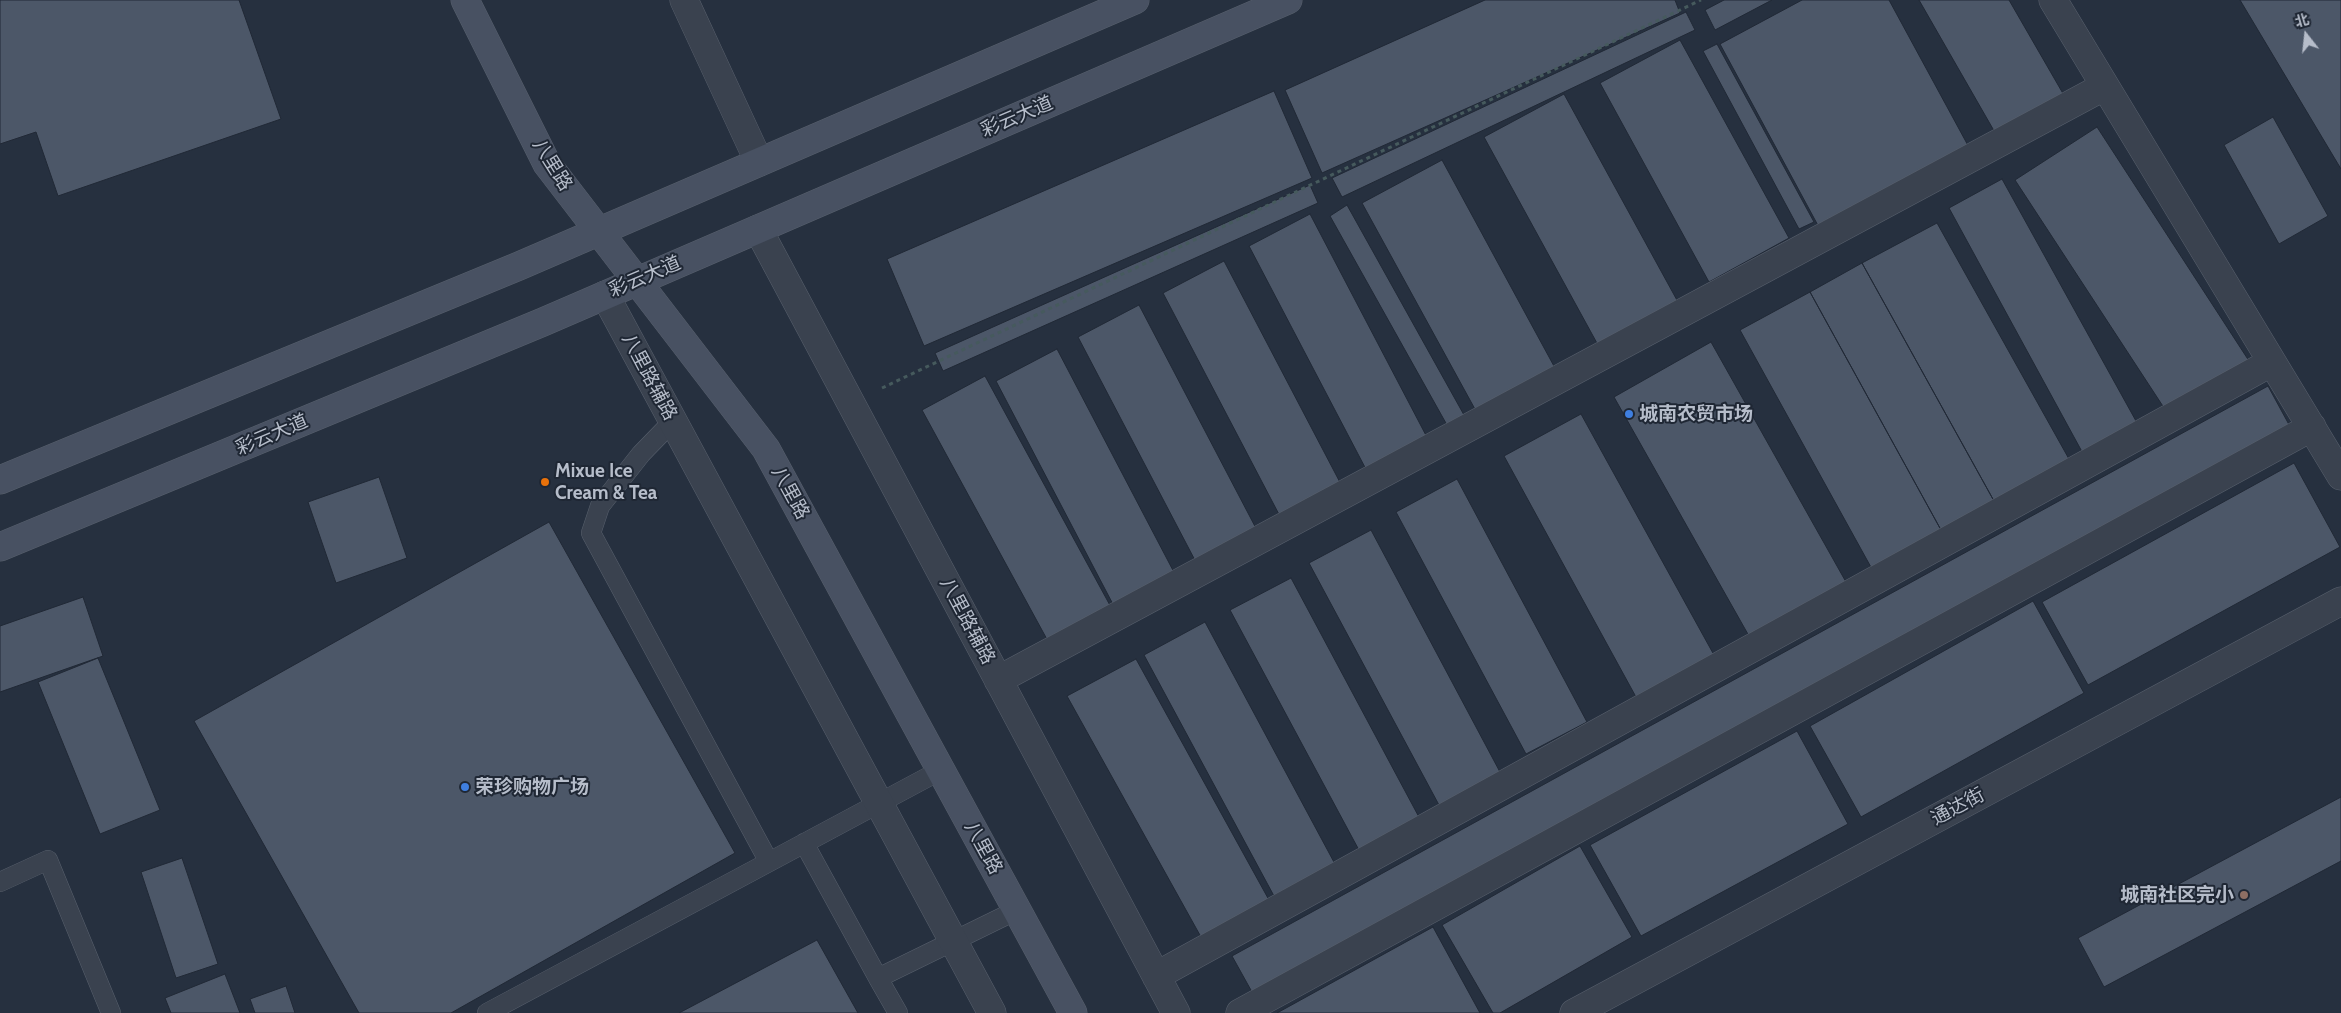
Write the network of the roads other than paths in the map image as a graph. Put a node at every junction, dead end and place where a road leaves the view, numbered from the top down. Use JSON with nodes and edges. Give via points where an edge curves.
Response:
{"nodes":[{"id":1,"x":465,"y":0,"type":"edge"},
{"id":2,"x":684,"y":0,"type":"edge"},
{"id":3,"x":1135,"y":0,"type":"edge"},
{"id":4,"x":1288,"y":0,"type":"edge"},
{"id":5,"x":2053,"y":0,"type":"edge"},
{"id":6,"x":2105,"y":86,"type":"junction"},
{"id":7,"x":759,"y":162,"type":"junction"},
{"id":8,"x":758,"y":229,"type":"junction"},
{"id":9,"x":598,"y":231,"type":"junction"},
{"id":10,"x":637,"y":281,"type":"junction"},
{"id":11,"x":605,"y":295,"type":"junction"},
{"id":12,"x":2272,"y":362,"type":"junction"},
{"id":13,"x":673,"y":421,"type":"junction"},
{"id":14,"x":2312,"y":428,"type":"junction"},
{"id":15,"x":2341,"y":476,"type":"edge"},
{"id":16,"x":0,"y":480,"type":"edge"},
{"id":17,"x":0,"y":547,"type":"edge"},
{"id":18,"x":2341,"y":601,"type":"edge"},
{"id":19,"x":998,"y":680,"type":"junction"},
{"id":20,"x":940,"y":770,"type":"junction"},
{"id":21,"x":879,"y":803,"type":"junction"},
{"id":22,"x":804,"y":844,"type":"junction"},
{"id":23,"x":769,"y":862,"type":"junction"},
{"id":24,"x":0,"y":882,"type":"edge"},
{"id":25,"x":1017,"y":910,"type":"junction"},
{"id":26,"x":954,"y":942,"type":"junction"},
{"id":27,"x":1156,"y":976,"type":"junction"},
{"id":28,"x":878,"y":978,"type":"junction"},
{"id":29,"x":112,"y":1013,"type":"edge"},
{"id":30,"x":487,"y":1013,"type":"edge"},
{"id":31,"x":898,"y":1013,"type":"edge"},
{"id":32,"x":992,"y":1013,"type":"edge"},
{"id":33,"x":1072,"y":1013,"type":"edge"},
{"id":34,"x":1176,"y":1013,"type":"edge"},
{"id":35,"x":1240,"y":1013,"type":"edge"},
{"id":36,"x":1574,"y":1013,"type":"edge"}],
"edges":[{"from":1,"to":9,"type":"main road","name":"八里路","via":[[547,164]]},
{"from":2,"to":7,"type":"street"},
{"from":3,"to":7,"type":"main road"},
{"from":4,"to":8,"type":"main road","name":"彩云大道"},
{"from":5,"to":6,"type":"street"},
{"from":6,"to":12,"type":"street"},
{"from":6,"to":19,"type":"street"},
{"from":7,"to":9,"type":"main road"},
{"from":8,"to":10,"type":"main road","name":"彩云大道"},
{"from":8,"to":19,"type":"street","name":"八里路辅路"},
{"from":9,"to":10,"type":"main road","name":"八里路"},
{"from":9,"to":16,"type":"main road"},
{"from":10,"to":11,"type":"main road","name":"彩云大道"},
{"from":10,"to":20,"type":"main road","name":"八里路","via":[[766,449]]},
{"from":11,"to":13,"type":"street","name":"八里路辅路"},
{"from":11,"to":17,"type":"main road","name":"彩云大道"},
{"from":12,"to":14,"type":"street"},
{"from":12,"to":27,"type":"street"},
{"from":13,"to":21,"type":"street","name":"八里路辅路"},
{"from":13,"to":23,"type":"lane","via":[[641,454],[600,506],[591,533]]},
{"from":14,"to":15,"type":"street"},
{"from":14,"to":35,"type":"street"},
{"from":18,"to":36,"type":"street","name":"通达街"},
{"from":19,"to":27,"type":"street","name":"八里路辅路"},
{"from":20,"to":21,"type":"lane"},
{"from":20,"to":25,"type":"main road","name":"八里路"},
{"from":21,"to":22,"type":"lane"},
{"from":21,"to":26,"type":"street","name":"八里路辅路"},
{"from":22,"to":23,"type":"lane"},
{"from":22,"to":28,"type":"lane"},
{"from":23,"to":30,"type":"lane"},
{"from":24,"to":29,"type":"lane","via":[[48,860]]},
{"from":25,"to":26,"type":"lane"},
{"from":25,"to":33,"type":"main road","name":"八里路"},
{"from":26,"to":28,"type":"lane"},
{"from":26,"to":32,"type":"street","name":"八里路辅路"},
{"from":27,"to":34,"type":"street","name":"八里路辅路"},
{"from":28,"to":31,"type":"lane"}]}
